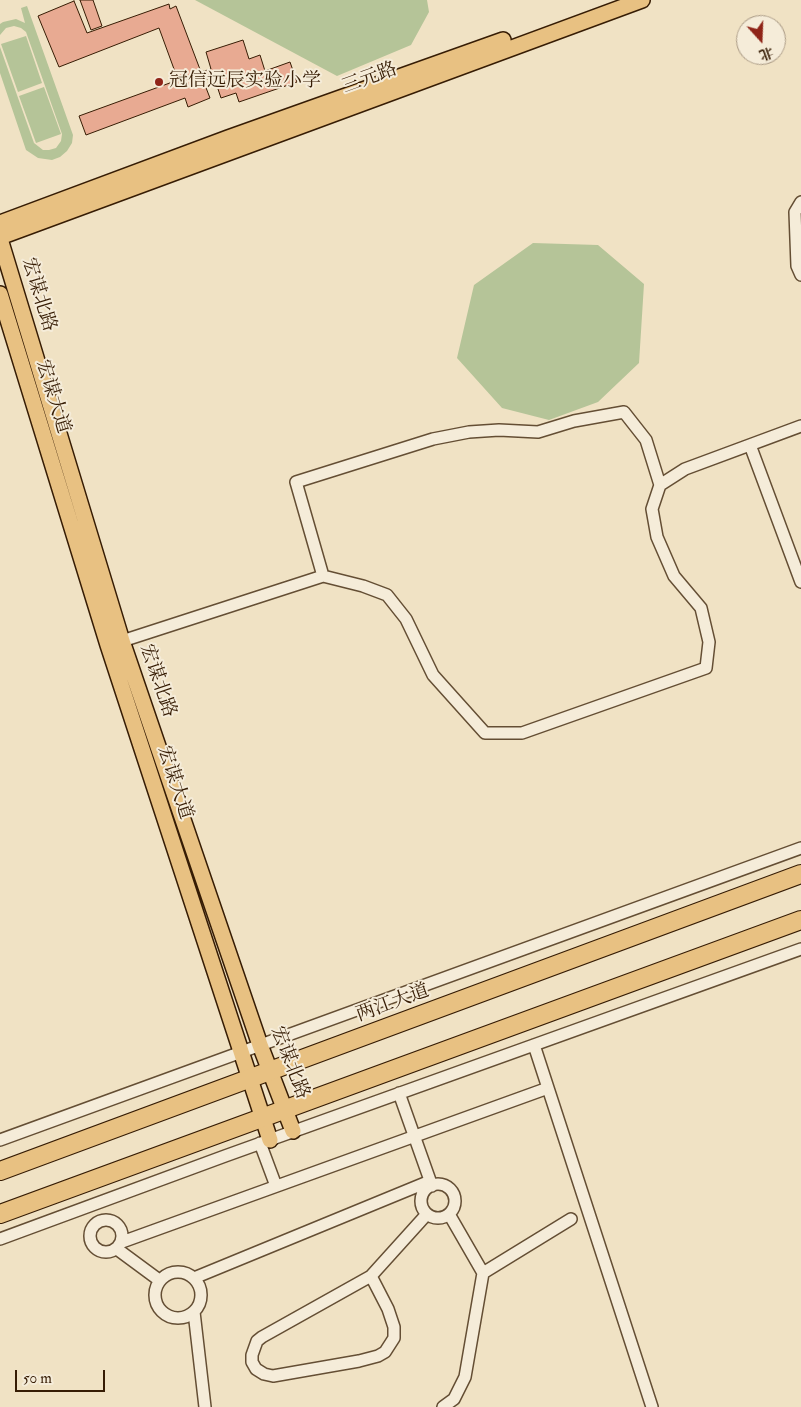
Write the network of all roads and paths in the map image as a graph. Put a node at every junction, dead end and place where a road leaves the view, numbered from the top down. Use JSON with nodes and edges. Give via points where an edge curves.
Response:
{"nodes":[{"id":1,"x":616,"y":0,"type":"edge"},
{"id":2,"x":642,"y":0,"type":"edge"},
{"id":3,"x":801,"y":202,"type":"edge"},
{"id":4,"x":0,"y":223,"type":"edge"},
{"id":5,"x":0,"y":238,"type":"edge"},
{"id":6,"x":801,"y":275,"type":"edge"},
{"id":7,"x":0,"y":294,"type":"edge"},
{"id":8,"x":801,"y":426,"type":"edge"},
{"id":9,"x":750,"y":445,"type":"junction"},
{"id":10,"x":660,"y":485,"type":"junction"},
{"id":11,"x":323,"y":576,"type":"junction"},
{"id":12,"x":801,"y":582,"type":"edge"},
{"id":13,"x":122,"y":641,"type":"junction"},
{"id":14,"x":108,"y":645,"type":"junction"},
{"id":15,"x":801,"y":848,"type":"edge"},
{"id":16,"x":801,"y":874,"type":"edge"},
{"id":17,"x":801,"y":920,"type":"edge"},
{"id":18,"x":801,"y":949,"type":"edge"},
{"id":19,"x":260,"y":1045,"type":"junction"},
{"id":20,"x":534,"y":1045,"type":"junction"},
{"id":21,"x":241,"y":1052,"type":"junction"},
{"id":22,"x":271,"y":1072,"type":"junction"},
{"id":23,"x":250,"y":1080,"type":"junction"},
{"id":24,"x":548,"y":1088,"type":"junction"},
{"id":25,"x":399,"y":1093,"type":"junction"},
{"id":26,"x":285,"y":1110,"type":"junction"},
{"id":27,"x":262,"y":1118,"type":"junction"},
{"id":28,"x":294,"y":1131,"type":"junction"},
{"id":29,"x":414,"y":1136,"type":"junction"},
{"id":30,"x":0,"y":1140,"type":"edge"},
{"id":31,"x":265,"y":1142,"type":"junction"},
{"id":32,"x":0,"y":1171,"type":"edge"},
{"id":33,"x":431,"y":1183,"type":"junction"},
{"id":34,"x":276,"y":1186,"type":"junction"},
{"id":35,"x":92,"y":1205,"type":"junction"},
{"id":36,"x":0,"y":1214,"type":"edge"},
{"id":37,"x":427,"y":1214,"type":"junction"},
{"id":38,"x":448,"y":1214,"type":"junction"},
{"id":39,"x":571,"y":1220,"type":"dead end"},
{"id":40,"x":98,"y":1222,"type":"junction"},
{"id":41,"x":0,"y":1239,"type":"edge"},
{"id":42,"x":119,"y":1246,"type":"junction"},
{"id":43,"x":483,"y":1273,"type":"junction"},
{"id":44,"x":371,"y":1276,"type":"junction"},
{"id":45,"x":194,"y":1278,"type":"junction"},
{"id":46,"x":159,"y":1280,"type":"junction"},
{"id":47,"x":194,"y":1312,"type":"junction"},
{"id":48,"x":205,"y":1407,"type":"edge"},
{"id":49,"x":443,"y":1407,"type":"edge"},
{"id":50,"x":652,"y":1407,"type":"edge"}],
"edges":[{"from":1,"to":4,"type":"main road","name":"三元路"},
{"from":2,"to":5,"type":"main road","name":"三元路"},
{"from":3,"to":6,"type":"street","via":[[795,212],[797,266]]},
{"from":5,"to":13,"type":"main road","name":"宏谋北路"},
{"from":7,"to":14,"type":"main road","name":"宏谋大道"},
{"from":8,"to":9,"type":"street"},
{"from":9,"to":10,"type":"street","via":[[686,469]]},
{"from":9,"to":12,"type":"street"},
{"from":10,"to":11,"type":"street","via":[[646,440],[624,412],[574,421],[538,432],[492,430],[433,439],[296,482]]},
{"from":10,"to":11,"type":"street","via":[[652,509],[657,537],[674,576],[701,608],[709,642],[706,668],[522,733],[485,733],[433,675],[406,619],[387,595]]},
{"from":11,"to":13,"type":"street"},
{"from":13,"to":14,"type":"street"},
{"from":13,"to":19,"type":"main road","name":"宏谋北路"},
{"from":14,"to":21,"type":"main road","name":"宏谋大道"},
{"from":15,"to":19,"type":"street"},
{"from":16,"to":22,"type":"highway","name":"两江大道"},
{"from":17,"to":26,"type":"highway"},
{"from":18,"to":20,"type":"street"},
{"from":19,"to":21,"type":"street"},
{"from":19,"to":22,"type":"main road","name":"宏谋北路"},
{"from":20,"to":24,"type":"street"},
{"from":20,"to":25,"type":"street"},
{"from":21,"to":23,"type":"main road","name":"宏谋大道"},
{"from":21,"to":30,"type":"street"},
{"from":22,"to":23,"type":"highway","name":"两江大道"},
{"from":22,"to":26,"type":"main road","name":"宏谋北路"},
{"from":23,"to":27,"type":"main road","name":"宏谋大道"},
{"from":23,"to":32,"type":"highway","name":"两江大道"},
{"from":24,"to":29,"type":"street"},
{"from":24,"to":50,"type":"street"},
{"from":25,"to":28,"type":"street"},
{"from":25,"to":29,"type":"street"},
{"from":26,"to":27,"type":"highway"},
{"from":26,"to":28,"type":"main road","name":"宏谋北路"},
{"from":27,"to":31,"type":"main road","name":"宏谋大道"},
{"from":27,"to":36,"type":"highway"},
{"from":28,"to":31,"type":"street"},
{"from":29,"to":33,"type":"street"},
{"from":29,"to":34,"type":"street"},
{"from":31,"to":34,"type":"street"},
{"from":31,"to":35,"type":"street"},
{"from":33,"to":37,"type":"street","via":[[422,1200]]},
{"from":33,"to":38,"type":"street","via":[[445,1186],[453,1194],[455,1205]]},
{"from":33,"to":45,"type":"street"},
{"from":34,"to":42,"type":"street"},
{"from":35,"to":40,"type":"street"},
{"from":35,"to":41,"type":"street"},
{"from":37,"to":38,"type":"street","via":[[438,1218]]},
{"from":37,"to":44,"type":"street"},
{"from":38,"to":43,"type":"street"},
{"from":39,"to":43,"type":"street"},
{"from":40,"to":42,"type":"street","via":[[109,1220],[118,1225],[123,1234]]},
{"from":40,"to":42,"type":"street","via":[[91,1230],[93,1246],[107,1253]]},
{"from":42,"to":46,"type":"street"},
{"from":43,"to":49,"type":"street","via":[[465,1377],[454,1400]]},
{"from":44,"to":44,"type":"street","via":[[394,1328],[394,1338],[385,1352],[359,1361],[273,1376],[256,1370],[252,1362],[253,1349],[262,1337]]},
{"from":45,"to":46,"type":"street","via":[[180,1271]]},
{"from":45,"to":47,"type":"street","via":[[199,1284],[201,1299]]},
{"from":46,"to":47,"type":"street","via":[[154,1295],[159,1310],[172,1318]]},
{"from":47,"to":48,"type":"street"}]}
